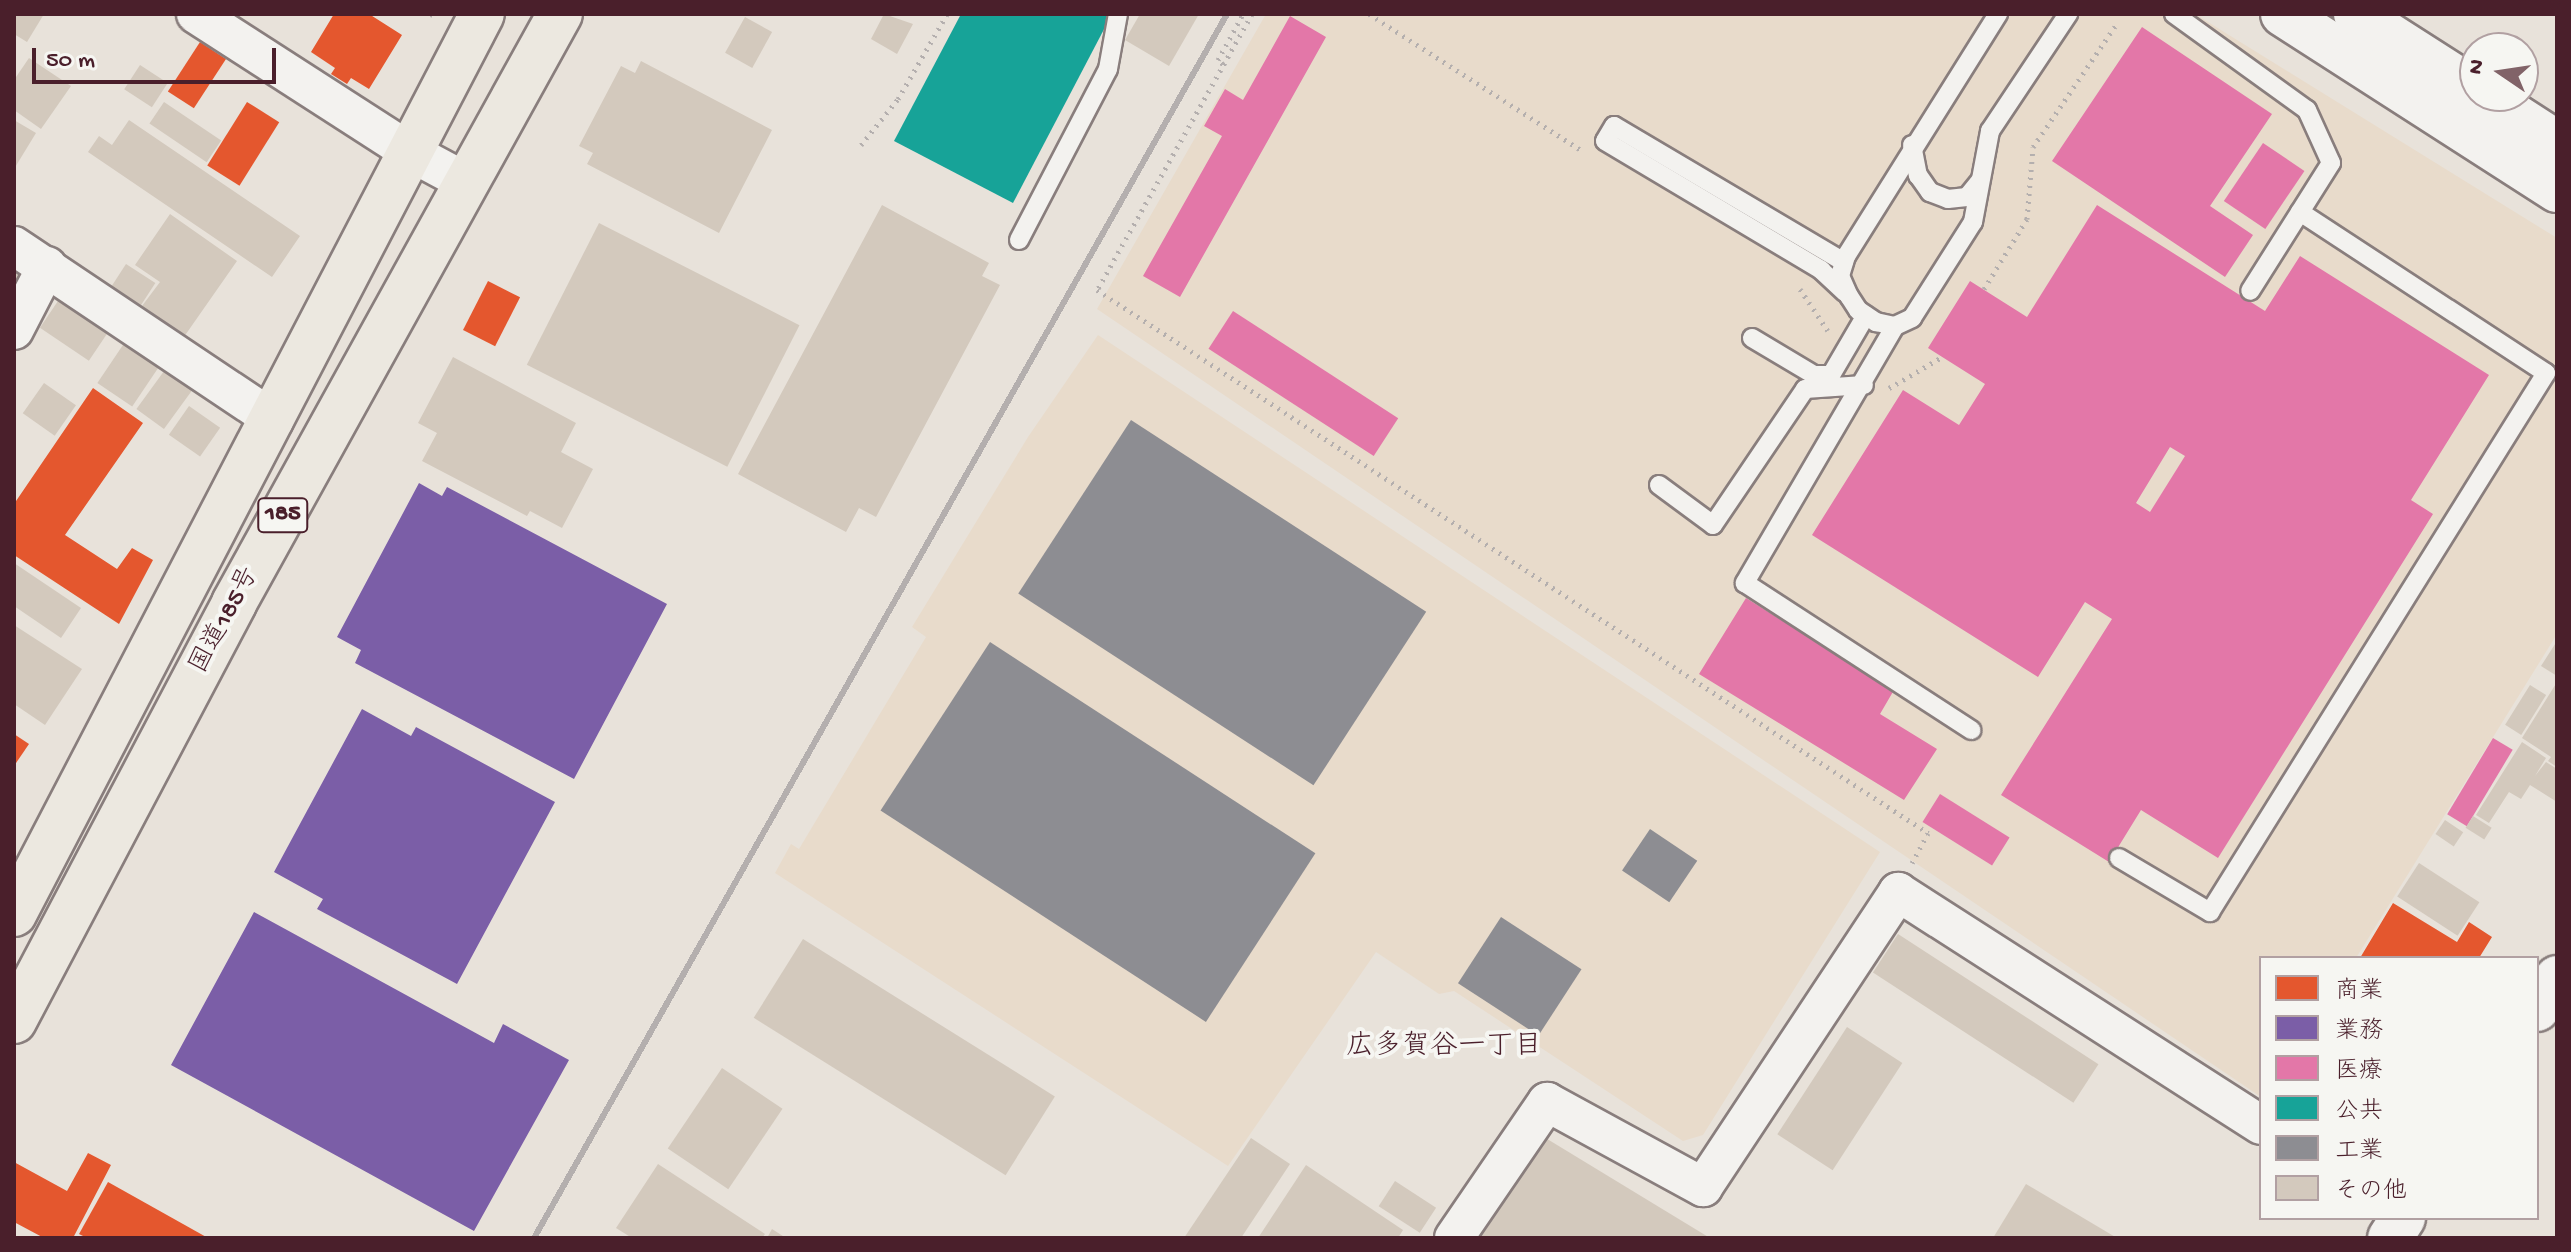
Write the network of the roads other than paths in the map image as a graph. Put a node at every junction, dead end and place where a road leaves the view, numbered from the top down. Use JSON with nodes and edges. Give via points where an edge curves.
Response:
{"nodes":[{"id":1,"x":196,"y":14,"type":"edge"},
{"id":2,"x":482,"y":14,"type":"edge"},
{"id":3,"x":560,"y":14,"type":"edge"},
{"id":4,"x":1118,"y":14,"type":"edge"},
{"id":5,"x":1998,"y":14,"type":"edge"},
{"id":6,"x":2174,"y":14,"type":"edge"},
{"id":7,"x":2356,"y":14,"type":"edge"},
{"id":8,"x":2070,"y":15,"type":"edge"},
{"id":9,"x":2304,"y":20,"type":"edge"},
{"id":10,"x":2459,"y":80,"type":"edge"},
{"id":11,"x":2509,"y":112,"type":"edge"},
{"id":12,"x":2557,"y":143,"type":"edge"},
{"id":13,"x":1912,"y":145,"type":"junction"},
{"id":14,"x":412,"y":153,"type":"junction"},
{"id":15,"x":1980,"y":181,"type":"junction"},
{"id":16,"x":468,"y":183,"type":"junction"},
{"id":17,"x":2557,"y":190,"type":"edge"},
{"id":18,"x":2300,"y":212,"type":"junction"},
{"id":19,"x":1019,"y":240,"type":"dead end"},
{"id":20,"x":14,"y":246,"type":"edge"},
{"id":21,"x":1844,"y":262,"type":"junction"},
{"id":22,"x":47,"y":266,"type":"junction"},
{"id":23,"x":2250,"y":291,"type":"dead end"},
{"id":24,"x":1849,"y":296,"type":"junction"},
{"id":25,"x":1866,"y":315,"type":"junction"},
{"id":26,"x":1895,"y":326,"type":"junction"},
{"id":27,"x":14,"y":330,"type":"edge"},
{"id":28,"x":1752,"y":338,"type":"dead end"},
{"id":29,"x":1866,"y":381,"type":"junction"},
{"id":30,"x":274,"y":420,"type":"junction"},
{"id":31,"x":1659,"y":485,"type":"dead end"},
{"id":32,"x":1971,"y":730,"type":"dead end"},
{"id":33,"x":2119,"y":858,"type":"dead end"},
{"id":34,"x":14,"y":914,"type":"edge"},
{"id":35,"x":2557,"y":978,"type":"edge"},
{"id":36,"x":2539,"y":1006,"type":"edge"},
{"id":37,"x":14,"y":1021,"type":"edge"},
{"id":38,"x":2259,"y":1124,"type":"edge"},
{"id":39,"x":1454,"y":1238,"type":"edge"}],
"edges":[{"from":1,"to":14,"type":"street"},
{"from":2,"to":14,"type":"highway","name":"国道185号","number":"185"},
{"from":3,"to":16,"type":"highway","name":"国道185号","number":"185"},
{"from":4,"to":19,"type":"lane","via":[[1108,69]]},
{"from":5,"to":13,"type":"lane"},
{"from":6,"to":18,"type":"lane","via":[[2307,110],[2331,163]]},
{"from":7,"to":10,"type":"street"},
{"from":8,"to":15,"type":"lane","via":[[1990,131]]},
{"from":9,"to":17,"type":"street"},
{"from":11,"to":12,"type":"street"},
{"from":13,"to":15,"type":"lane","via":[[1918,175],[1930,192],[1948,199],[1967,197]]},
{"from":13,"to":21,"type":"lane"},
{"from":14,"to":16,"type":"street"},
{"from":14,"to":30,"type":"highway","name":"国道185号","number":"185"},
{"from":15,"to":26,"type":"lane","via":[[1973,222],[1912,318]]},
{"from":16,"to":37,"type":"highway","name":"国道185号","number":"185","via":[[234,603]]},
{"from":18,"to":23,"type":"lane"},
{"from":18,"to":33,"type":"lane","via":[[2546,373],[2210,912]]},
{"from":20,"to":22,"type":"street"},
{"from":21,"to":24,"type":"lane","via":[[1840,276]]},
{"from":21,"to":24,"type":"lane","via":[[1614,126],[1605,141],[1821,270]]},
{"from":22,"to":27,"type":"street"},
{"from":22,"to":30,"type":"street"},
{"from":24,"to":25,"type":"lane"},
{"from":25,"to":26,"type":"lane"},
{"from":25,"to":28,"type":"lane","via":[[1831,375],[1814,375]]},
{"from":26,"to":29,"type":"lane"},
{"from":29,"to":31,"type":"lane","via":[[1805,389],[1713,525]]},
{"from":29,"to":32,"type":"lane","via":[[1745,583]]},
{"from":30,"to":34,"type":"highway","name":"国道185号","number":"185"},
{"from":35,"to":36,"type":"street"},
{"from":38,"to":39,"type":"street","via":[[1898,892],[1703,1187],[1547,1102]]}]}
